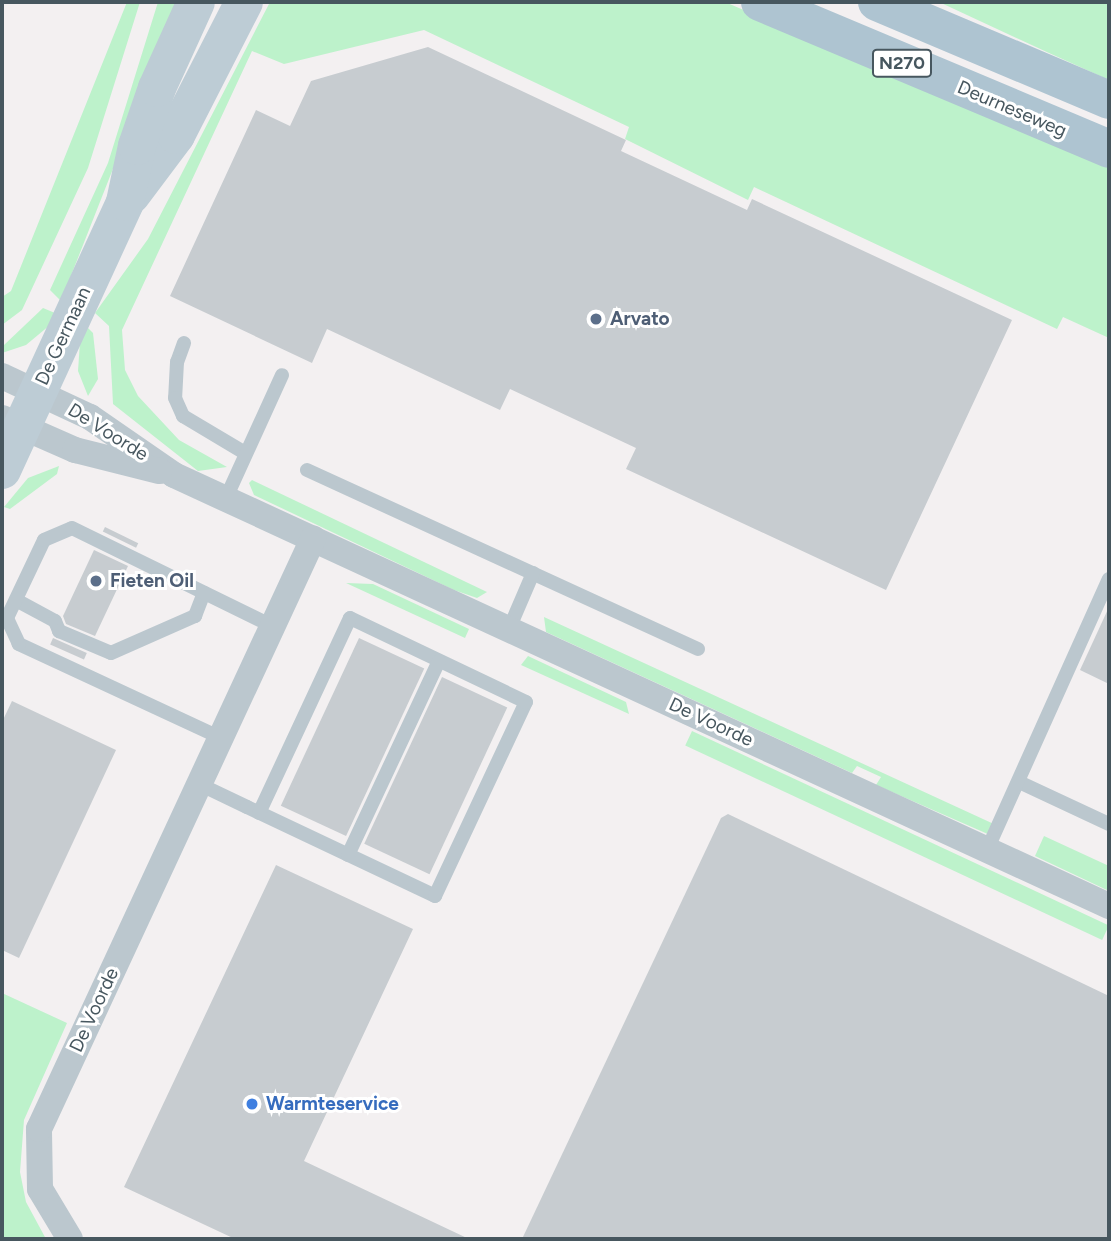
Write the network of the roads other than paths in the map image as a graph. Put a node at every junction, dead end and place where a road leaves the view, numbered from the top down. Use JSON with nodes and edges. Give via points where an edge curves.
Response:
{"nodes":[{"id":1,"x":196,"y":2,"type":"edge"},
{"id":2,"x":244,"y":2,"type":"edge"},
{"id":3,"x":760,"y":2,"type":"edge"},
{"id":4,"x":877,"y":2,"type":"edge"},
{"id":5,"x":1109,"y":100,"type":"edge"},
{"id":6,"x":1109,"y":149,"type":"edge"},
{"id":7,"x":125,"y":202,"type":"junction"},
{"id":8,"x":184,"y":342,"type":"dead end"},
{"id":9,"x":282,"y":375,"type":"dead end"},
{"id":10,"x":2,"y":376,"type":"edge"},
{"id":11,"x":38,"y":392,"type":"junction"},
{"id":12,"x":11,"y":423,"type":"edge"},
{"id":13,"x":246,"y":453,"type":"junction"},
{"id":14,"x":2,"y":470,"type":"edge"},
{"id":15,"x":307,"y":470,"type":"dead end"},
{"id":16,"x":174,"y":475,"type":"junction"},
{"id":17,"x":226,"y":498,"type":"junction"},
{"id":18,"x":313,"y":539,"type":"junction"},
{"id":19,"x":533,"y":573,"type":"junction"},
{"id":20,"x":1109,"y":579,"type":"edge"},
{"id":21,"x":204,"y":593,"type":"junction"},
{"id":22,"x":16,"y":600,"type":"junction"},
{"id":23,"x":272,"y":626,"type":"junction"},
{"id":24,"x":509,"y":629,"type":"junction"},
{"id":25,"x":698,"y":649,"type":"dead end"},
{"id":26,"x":439,"y":661,"type":"junction"},
{"id":27,"x":219,"y":737,"type":"junction"},
{"id":28,"x":1019,"y":782,"type":"junction"},
{"id":29,"x":199,"y":784,"type":"junction"},
{"id":30,"x":259,"y":813,"type":"junction"},
{"id":31,"x":1109,"y":824,"type":"edge"},
{"id":32,"x":988,"y":850,"type":"junction"},
{"id":33,"x":348,"y":855,"type":"junction"},
{"id":34,"x":1109,"y":906,"type":"edge"},
{"id":35,"x":69,"y":1239,"type":"edge"}],
"edges":[{"from":1,"to":7,"type":"main road","name":"De Germaan","via":[[153,99]]},
{"from":2,"to":7,"type":"main road","name":"De Germaan","via":[[176,135]]},
{"from":3,"to":6,"type":"main road","name":"Deurneseweg","number":"N270"},
{"from":4,"to":5,"type":"main road","number":"N270"},
{"from":7,"to":11,"type":"main road","name":"De Germaan"},
{"from":8,"to":13,"type":"lane","via":[[177,362],[176,398],[183,416]]},
{"from":9,"to":13,"type":"lane"},
{"from":10,"to":11,"type":"street","name":"De Voorde"},
{"from":11,"to":12,"type":"main road","name":"De Germaan"},
{"from":11,"to":16,"type":"street","name":"De Voorde","via":[[90,417]]},
{"from":12,"to":14,"type":"main road","name":"De Germaan"},
{"from":12,"to":16,"type":"street","name":"De Voorde","via":[[75,450]]},
{"from":13,"to":17,"type":"lane"},
{"from":15,"to":19,"type":"lane"},
{"from":16,"to":17,"type":"street","name":"De Voorde"},
{"from":17,"to":18,"type":"street","name":"De Voorde"},
{"from":18,"to":23,"type":"street","name":"De Voorde"},
{"from":18,"to":24,"type":"street","name":"De Voorde"},
{"from":19,"to":24,"type":"lane"},
{"from":19,"to":25,"type":"lane"},
{"from":20,"to":28,"type":"lane"},
{"from":21,"to":22,"type":"lane","via":[[195,617],[111,653],[59,631],[55,621]]},
{"from":21,"to":22,"type":"lane","via":[[72,528],[44,540]]},
{"from":21,"to":23,"type":"lane"},
{"from":22,"to":27,"type":"lane","via":[[7,618],[19,644]]},
{"from":23,"to":27,"type":"street","name":"De Voorde"},
{"from":24,"to":32,"type":"street","name":"De Voorde"},
{"from":26,"to":30,"type":"lane","via":[[350,618]]},
{"from":26,"to":33,"type":"lane"},
{"from":26,"to":33,"type":"lane","via":[[526,702],[521,714],[435,896]]},
{"from":27,"to":29,"type":"street","name":"De Voorde"},
{"from":28,"to":31,"type":"lane"},
{"from":28,"to":32,"type":"lane"},
{"from":29,"to":30,"type":"lane"},
{"from":29,"to":35,"type":"street","name":"De Voorde","via":[[39,1129],[40,1189]]},
{"from":30,"to":33,"type":"lane"},
{"from":32,"to":34,"type":"street","name":"De Voorde"}]}
